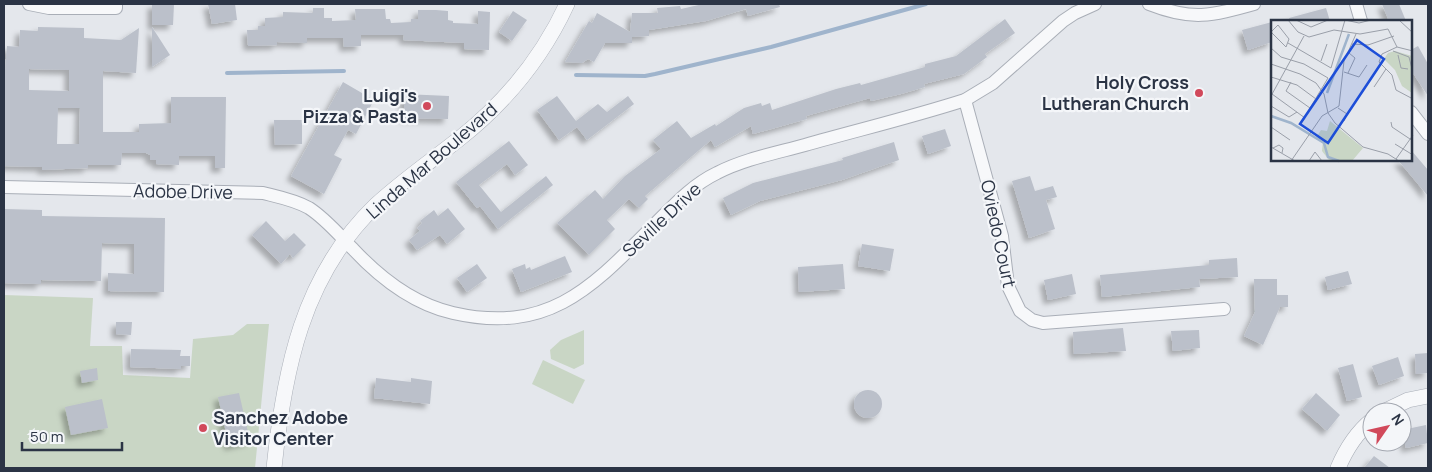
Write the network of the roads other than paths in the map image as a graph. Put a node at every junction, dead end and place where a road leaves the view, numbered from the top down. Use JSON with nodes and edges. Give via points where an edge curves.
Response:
{"nodes":[{"id":1,"x":29,"y":4,"type":"edge"},
{"id":2,"x":567,"y":4,"type":"edge"},
{"id":3,"x":1095,"y":4,"type":"edge"},
{"id":4,"x":1149,"y":4,"type":"edge"},
{"id":5,"x":1254,"y":4,"type":"edge"},
{"id":6,"x":1356,"y":4,"type":"edge"},
{"id":7,"x":116,"y":6,"type":"edge"},
{"id":8,"x":1361,"y":20,"type":"edge"},
{"id":9,"x":965,"y":100,"type":"junction"},
{"id":10,"x":1412,"y":113,"type":"edge"},
{"id":11,"x":1428,"y":134,"type":"edge"},
{"id":12,"x":4,"y":187,"type":"edge"},
{"id":13,"x":346,"y":242,"type":"junction"},
{"id":14,"x":1224,"y":308,"type":"dead end"},
{"id":15,"x":1428,"y":396,"type":"edge"},
{"id":16,"x":1404,"y":402,"type":"edge"},
{"id":17,"x":1362,"y":429,"type":"edge"},
{"id":18,"x":274,"y":468,"type":"edge"},
{"id":19,"x":1338,"y":468,"type":"edge"}],
"edges":[{"from":1,"to":7,"type":"street","via":[[48,8]]},
{"from":2,"to":13,"type":"street","name":"Linda Mar Boulevard","via":[[547,43],[517,86],[480,122],[393,190]]},
{"from":3,"to":9,"type":"street","name":"Seville Drive","via":[[1075,12],[993,83]]},
{"from":4,"to":5,"type":"street","via":[[1193,16]]},
{"from":6,"to":8,"type":"street"},
{"from":9,"to":13,"type":"street","name":"Seville Drive","via":[[758,158],[717,173],[679,199],[590,286],[573,298],[537,314],[474,317],[433,307],[395,288]]},
{"from":9,"to":14,"type":"street","name":"Oviedo Court","via":[[1002,236],[1008,286],[1020,311],[1043,323]]},
{"from":10,"to":11,"type":"street"},
{"from":12,"to":13,"type":"street","name":"Adobe Drive","via":[[263,193],[286,198],[308,208],[329,223]]},
{"from":13,"to":18,"type":"street","name":"Linda Mar Boulevard","via":[[320,280],[294,346],[282,398]]},
{"from":15,"to":16,"type":"street"},
{"from":17,"to":19,"type":"street","via":[[1346,450]]}]}
